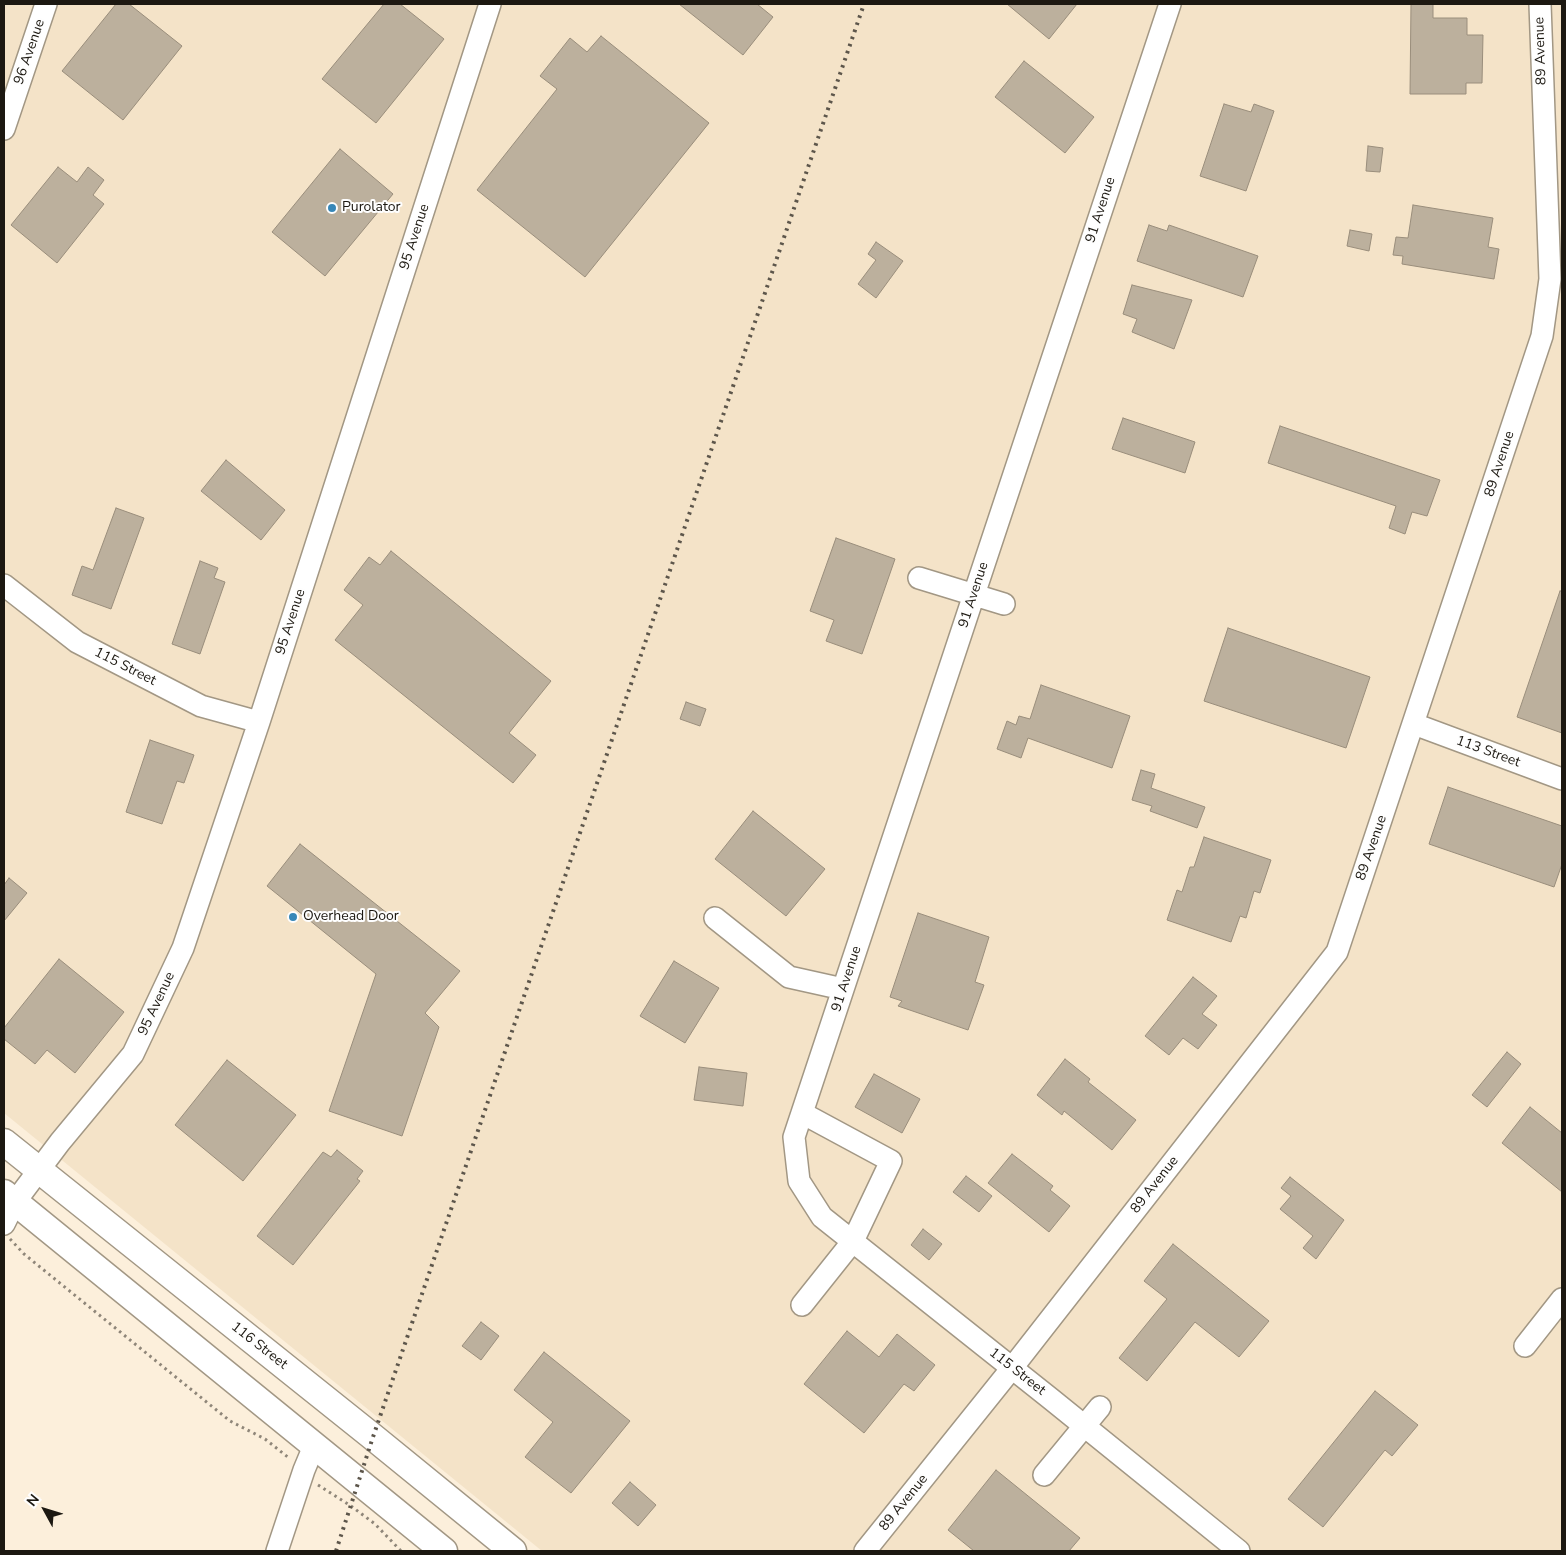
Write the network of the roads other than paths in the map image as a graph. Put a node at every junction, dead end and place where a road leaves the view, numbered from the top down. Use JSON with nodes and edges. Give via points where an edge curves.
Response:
{"nodes":[{"id":1,"x":46,"y":4,"type":"edge"},
{"id":2,"x":490,"y":4,"type":"edge"},
{"id":3,"x":1170,"y":4,"type":"edge"},
{"id":4,"x":1540,"y":4,"type":"edge"},
{"id":5,"x":4,"y":129,"type":"edge"},
{"id":6,"x":1556,"y":280,"type":"edge"},
{"id":7,"x":919,"y":578,"type":"dead end"},
{"id":8,"x":4,"y":585,"type":"edge"},
{"id":9,"x":974,"y":594,"type":"junction"},
{"id":10,"x":1004,"y":604,"type":"dead end"},
{"id":11,"x":259,"y":722,"type":"junction"},
{"id":12,"x":1414,"y":724,"type":"junction"},
{"id":13,"x":1562,"y":779,"type":"edge"},
{"id":14,"x":716,"y":918,"type":"dead end"},
{"id":15,"x":843,"y":989,"type":"junction"},
{"id":16,"x":802,"y":1112,"type":"junction"},
{"id":17,"x":4,"y":1142,"type":"edge"},
{"id":18,"x":38,"y":1170,"type":"junction"},
{"id":19,"x":803,"y":1187,"type":"joint"},
{"id":20,"x":7,"y":1206,"type":"edge"},
{"id":21,"x":853,"y":1242,"type":"junction"},
{"id":22,"x":1562,"y":1299,"type":"edge"},
{"id":23,"x":802,"y":1304,"type":"dead end"},
{"id":24,"x":1525,"y":1346,"type":"dead end"},
{"id":25,"x":1012,"y":1368,"type":"junction"},
{"id":26,"x":1100,"y":1407,"type":"dead end"},
{"id":27,"x":1085,"y":1426,"type":"junction"},
{"id":28,"x":314,"y":1446,"type":"junction"},
{"id":29,"x":1044,"y":1476,"type":"dead end"},
{"id":30,"x":278,"y":1551,"type":"edge"},
{"id":31,"x":444,"y":1551,"type":"edge"},
{"id":32,"x":513,"y":1551,"type":"edge"},
{"id":33,"x":865,"y":1551,"type":"edge"},
{"id":34,"x":1239,"y":1551,"type":"edge"}],
"edges":[{"from":1,"to":5,"type":"street","name":"96 Avenue"},
{"from":2,"to":11,"type":"street","name":"95 Avenue"},
{"from":3,"to":9,"type":"street","name":"91 Avenue"},
{"from":4,"to":6,"type":"street","name":"89 Avenue"},
{"from":6,"to":12,"type":"street","name":"89 Avenue","via":[[1542,336]]},
{"from":7,"to":9,"type":"street"},
{"from":8,"to":11,"type":"street","name":"115 Street","via":[[77,642],[201,706]]},
{"from":9,"to":10,"type":"street"},
{"from":9,"to":15,"type":"street","name":"91 Avenue"},
{"from":11,"to":18,"type":"street","name":"95 Avenue","via":[[183,948],[133,1054]]},
{"from":12,"to":13,"type":"street","name":"113 Street"},
{"from":12,"to":25,"type":"street","name":"89 Avenue","via":[[1337,952]]},
{"from":14,"to":15,"type":"street","via":[[789,978]]},
{"from":15,"to":16,"type":"street","name":"91 Avenue"},
{"from":16,"to":19,"type":"street","name":"91 Avenue","via":[[794,1137],[799,1181]]},
{"from":16,"to":21,"type":"street","via":[[891,1161]]},
{"from":17,"to":18,"type":"main road","name":"116 Street"},
{"from":18,"to":20,"type":"street","name":"95 Avenue"},
{"from":18,"to":32,"type":"main road","name":"116 Street"},
{"from":19,"to":21,"type":"street","name":"115 Street","via":[[822,1217]]},
{"from":20,"to":28,"type":"main road"},
{"from":21,"to":23,"type":"street"},
{"from":21,"to":25,"type":"street","name":"115 Street"},
{"from":22,"to":24,"type":"street"},
{"from":25,"to":27,"type":"street","name":"115 Street"},
{"from":25,"to":33,"type":"street","name":"89 Avenue"},
{"from":26,"to":27,"type":"street"},
{"from":27,"to":29,"type":"street"},
{"from":27,"to":34,"type":"street","name":"115 Street"},
{"from":28,"to":30,"type":"street"},
{"from":28,"to":31,"type":"main road"}]}
